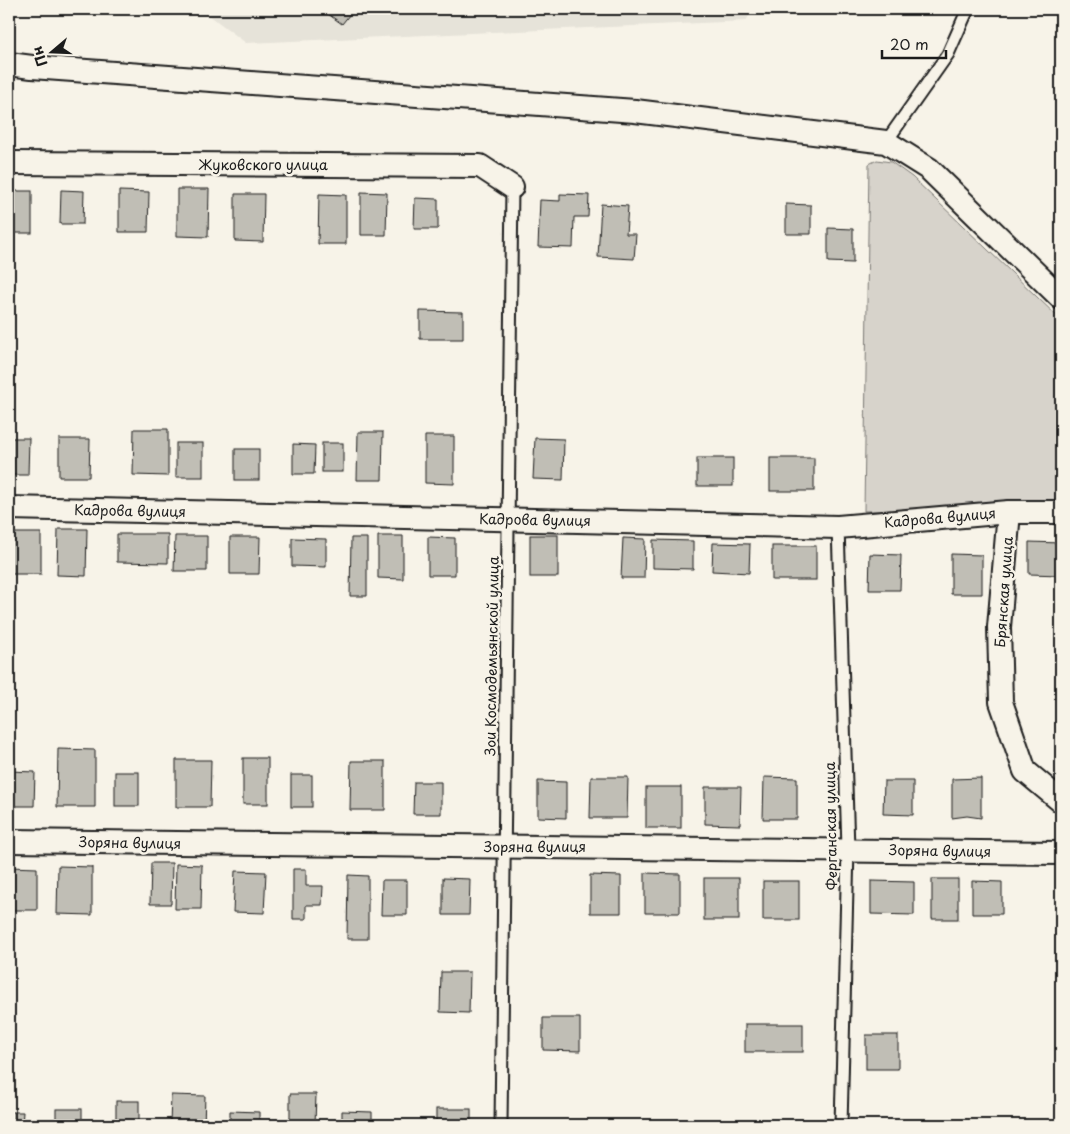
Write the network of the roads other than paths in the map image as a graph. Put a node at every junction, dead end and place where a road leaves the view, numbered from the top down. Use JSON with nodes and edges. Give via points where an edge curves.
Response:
{"nodes":[{"id":1,"x":968,"y":9,"type":"edge"},
{"id":2,"x":9,"y":64,"type":"edge"},
{"id":3,"x":886,"y":142,"type":"junction"},
{"id":4,"x":9,"y":163,"type":"edge"},
{"id":5,"x":512,"y":187,"type":"joint"},
{"id":6,"x":1061,"y":298,"type":"edge"},
{"id":7,"x":9,"y":508,"type":"edge"},
{"id":8,"x":1009,"y":512,"type":"junction"},
{"id":9,"x":1061,"y":512,"type":"edge"},
{"id":10,"x":508,"y":520,"type":"junction"},
{"id":11,"x":838,"y":527,"type":"junction"},
{"id":12,"x":1061,"y":801,"type":"edge"},
{"id":13,"x":9,"y":841,"type":"edge"},
{"id":14,"x":504,"y":847,"type":"junction"},
{"id":15,"x":848,"y":850,"type":"junction"},
{"id":16,"x":1061,"y":853,"type":"edge"},
{"id":17,"x":501,"y":1125,"type":"edge"},
{"id":18,"x":841,"y":1125,"type":"edge"}],
"edges":[{"from":1,"to":3,"type":"lane","via":[[948,54]]},
{"from":2,"to":3,"type":"street","via":[[635,111]]},
{"from":3,"to":6,"type":"street","via":[[929,169]]},
{"from":4,"to":5,"type":"street","name":"Жуковского улица","via":[[480,166]]},
{"from":5,"to":10,"type":"lane","name":"Зои Космодемьянской улица"},
{"from":7,"to":10,"type":"street","name":"Кадрова вулиця"},
{"from":8,"to":9,"type":"street","name":"Кадрова вулиця"},
{"from":8,"to":11,"type":"street","name":"Кадрова вулиця"},
{"from":8,"to":12,"type":"street","name":"Брянская улица","via":[[999,627],[1002,702],[1025,771]]},
{"from":10,"to":11,"type":"street","name":"Кадрова вулиця"},
{"from":10,"to":14,"type":"lane","name":"Зои Космодемьянской улица"},
{"from":11,"to":15,"type":"lane","name":"Ферганская улица"},
{"from":13,"to":14,"type":"street","name":"Зоряна вулиця"},
{"from":14,"to":15,"type":"street","name":"Зоряна вулиця"},
{"from":14,"to":17,"type":"lane","name":"Зои Космодемьянской улица"},
{"from":15,"to":16,"type":"street","name":"Зоряна вулиця"},
{"from":15,"to":18,"type":"lane","name":"Ферганская улица"}]}
